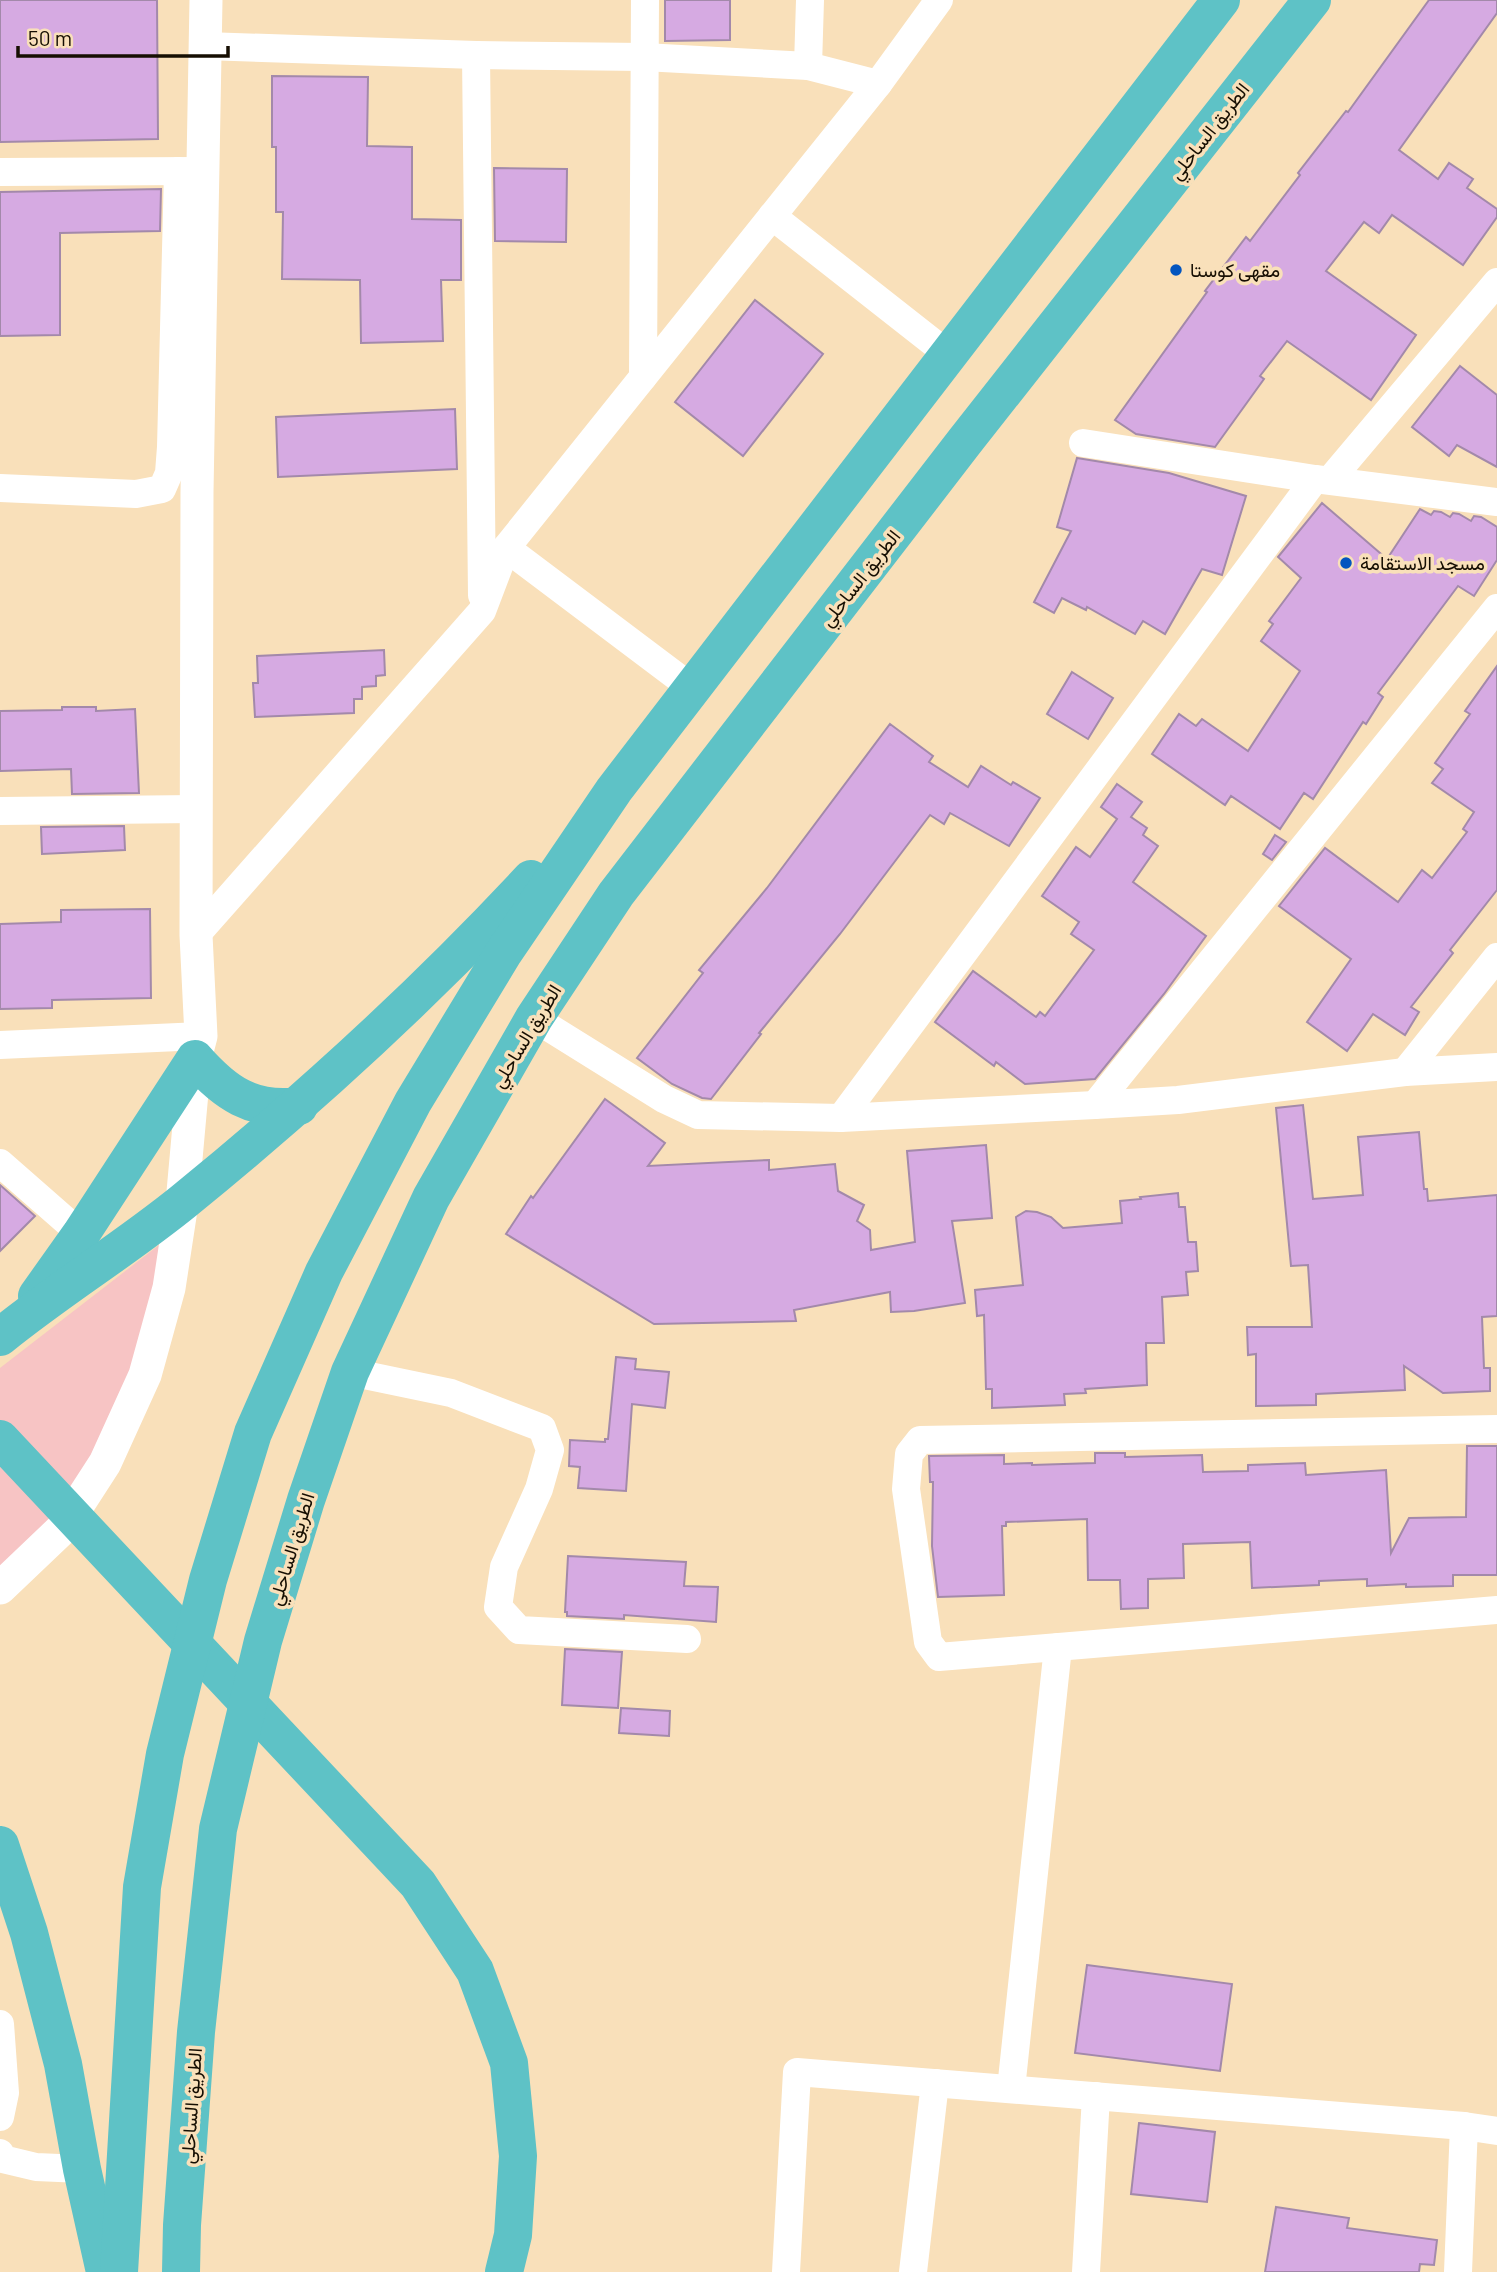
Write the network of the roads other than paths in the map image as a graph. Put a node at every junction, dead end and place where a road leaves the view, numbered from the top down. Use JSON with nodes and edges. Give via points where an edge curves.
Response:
{"nodes":[{"id":1,"x":206,"y":0,"type":"edge"},
{"id":2,"x":645,"y":0,"type":"edge"},
{"id":3,"x":810,"y":0,"type":"edge"},
{"id":4,"x":939,"y":0,"type":"edge"},
{"id":5,"x":1221,"y":0,"type":"edge"},
{"id":6,"x":1312,"y":0,"type":"edge"},
{"id":7,"x":205,"y":46,"type":"junction"},
{"id":8,"x":476,"y":55,"type":"junction"},
{"id":9,"x":644,"y":57,"type":"junction"},
{"id":10,"x":808,"y":66,"type":"junction"},
{"id":11,"x":878,"y":84,"type":"junction"},
{"id":12,"x":191,"y":171,"type":"junction"},
{"id":13,"x":0,"y":172,"type":"edge"},
{"id":14,"x":772,"y":216,"type":"junction"},
{"id":15,"x":1497,"y":282,"type":"edge"},
{"id":16,"x":949,"y":355,"type":"junction"},
{"id":17,"x":643,"y":377,"type":"junction"},
{"id":18,"x":1083,"y":443,"type":"dead end"},
{"id":19,"x":1323,"y":480,"type":"junction"},
{"id":20,"x":0,"y":488,"type":"edge"},
{"id":21,"x":1497,"y":502,"type":"edge"},
{"id":22,"x":506,"y":548,"type":"junction"},
{"id":23,"x":1497,"y":608,"type":"edge"},
{"id":24,"x":482,"y":611,"type":"junction"},
{"id":25,"x":692,"y":688,"type":"junction"},
{"id":26,"x":614,"y":790,"type":"junction"},
{"id":27,"x":197,"y":809,"type":"junction"},
{"id":28,"x":0,"y":811,"type":"edge"},
{"id":29,"x":196,"y":935,"type":"junction"},
{"id":30,"x":1497,"y":957,"type":"edge"},
{"id":31,"x":534,"y":1018,"type":"junction"},
{"id":32,"x":0,"y":1045,"type":"edge"},
{"id":33,"x":198,"y":1047,"type":"junction"},
{"id":34,"x":1497,"y":1067,"type":"edge"},
{"id":35,"x":1405,"y":1072,"type":"junction"},
{"id":36,"x":1095,"y":1105,"type":"junction"},
{"id":37,"x":299,"y":1106,"type":"junction"},
{"id":38,"x":841,"y":1118,"type":"junction"},
{"id":39,"x":0,"y":1163,"type":"edge"},
{"id":40,"x":182,"y":1203,"type":"junction"},
{"id":41,"x":81,"y":1234,"type":"junction"},
{"id":42,"x":9,"y":1330,"type":"edge"},
{"id":43,"x":350,"y":1372,"type":"junction"},
{"id":44,"x":1497,"y":1429,"type":"edge"},
{"id":45,"x":0,"y":1439,"type":"edge"},
{"id":46,"x":0,"y":1587,"type":"edge"},
{"id":47,"x":1497,"y":1610,"type":"edge"},
{"id":48,"x":687,"y":1639,"type":"dead end"},
{"id":49,"x":1058,"y":1647,"type":"junction"},
{"id":50,"x":0,"y":1845,"type":"edge"},
{"id":51,"x":0,"y":2024,"type":"edge"},
{"id":52,"x":935,"y":2083,"type":"junction"},
{"id":53,"x":1011,"y":2089,"type":"junction"},
{"id":54,"x":1096,"y":2096,"type":"junction"},
{"id":55,"x":0,"y":2117,"type":"edge"},
{"id":56,"x":1464,"y":2126,"type":"junction"},
{"id":57,"x":1497,"y":2131,"type":"edge"},
{"id":58,"x":0,"y":2153,"type":"edge"},
{"id":59,"x":82,"y":2169,"type":"junction"},
{"id":60,"x":105,"y":2272,"type":"edge"},
{"id":61,"x":119,"y":2272,"type":"edge"},
{"id":62,"x":181,"y":2272,"type":"edge"},
{"id":63,"x":504,"y":2272,"type":"edge"},
{"id":64,"x":786,"y":2272,"type":"edge"},
{"id":65,"x":913,"y":2272,"type":"edge"},
{"id":66,"x":1086,"y":2272,"type":"edge"},
{"id":67,"x":1458,"y":2272,"type":"edge"}],
"edges":[{"from":1,"to":7,"type":"street"},
{"from":2,"to":9,"type":"street"},
{"from":3,"to":10,"type":"street"},
{"from":4,"to":11,"type":"street"},
{"from":5,"to":16,"type":"highway"},
{"from":6,"to":31,"type":"highway","name":"الطريق الساحلي","via":[[625,883]]},
{"from":7,"to":8,"type":"street"},
{"from":7,"to":12,"type":"street"},
{"from":8,"to":9,"type":"street"},
{"from":8,"to":24,"type":"street"},
{"from":9,"to":10,"type":"street"},
{"from":9,"to":17,"type":"street"},
{"from":10,"to":11,"type":"street"},
{"from":11,"to":14,"type":"street"},
{"from":12,"to":13,"type":"street"},
{"from":12,"to":20,"type":"street","via":[[169,473],[162,489],[136,494]]},
{"from":12,"to":27,"type":"street"},
{"from":14,"to":16,"type":"street"},
{"from":14,"to":17,"type":"street"},
{"from":15,"to":19,"type":"street"},
{"from":16,"to":25,"type":"highway"},
{"from":17,"to":22,"type":"street"},
{"from":18,"to":19,"type":"street"},
{"from":19,"to":21,"type":"street"},
{"from":19,"to":38,"type":"street"},
{"from":22,"to":24,"type":"street"},
{"from":22,"to":25,"type":"street"},
{"from":23,"to":36,"type":"street"},
{"from":24,"to":29,"type":"street"},
{"from":25,"to":26,"type":"highway"},
{"from":26,"to":37,"type":"highway","via":[[497,916]]},
{"from":26,"to":61,"type":"highway","via":[[412,1102],[324,1272],[253,1433],[204,1593],[165,1754],[142,1886]]},
{"from":27,"to":28,"type":"street"},
{"from":27,"to":29,"type":"street"},
{"from":29,"to":33,"type":"street"},
{"from":30,"to":35,"type":"street"},
{"from":31,"to":38,"type":"street","via":[[664,1099],[698,1115]]},
{"from":31,"to":43,"type":"highway","name":"الطريق الساحلي","via":[[431,1198]]},
{"from":32,"to":33,"type":"street"},
{"from":33,"to":37,"type":"highway","via":[[226,1090],[264,1106]]},
{"from":33,"to":40,"type":"street"},
{"from":33,"to":41,"type":"highway"},
{"from":34,"to":35,"type":"street"},
{"from":35,"to":36,"type":"street","via":[[1178,1100]]},
{"from":36,"to":38,"type":"street"},
{"from":37,"to":40,"type":"highway"},
{"from":39,"to":41,"type":"street"},
{"from":40,"to":42,"type":"highway"},
{"from":40,"to":46,"type":"street","via":[[169,1288],[145,1375],[105,1463],[63,1528]]},
{"from":41,"to":42,"type":"highway"},
{"from":43,"to":48,"type":"street","via":[[451,1393],[542,1428],[551,1450],[504,1567],[498,1607],[519,1630]]},
{"from":43,"to":62,"type":"highway","name":"الطريق الساحلي","via":[[263,1641],[218,1829],[197,2032]]},
{"from":44,"to":49,"type":"street","via":[[919,1440],[909,1454],[905,1489],[928,1642],[939,1657]]},
{"from":45,"to":63,"type":"highway","via":[[418,1884],[475,1971],[509,2063],[518,2155],[513,2235]]},
{"from":47,"to":49,"type":"street"},
{"from":49,"to":53,"type":"street"},
{"from":50,"to":59,"type":"highway","via":[[60,2051]]},
{"from":51,"to":55,"type":"street","via":[[5,2093]]},
{"from":52,"to":53,"type":"street"},
{"from":52,"to":64,"type":"street","via":[[797,2071]]},
{"from":52,"to":65,"type":"street"},
{"from":53,"to":54,"type":"street"},
{"from":54,"to":56,"type":"street"},
{"from":54,"to":66,"type":"street"},
{"from":56,"to":57,"type":"street"},
{"from":56,"to":67,"type":"street"},
{"from":58,"to":59,"type":"street","via":[[3,2159],[36,2167]]},
{"from":59,"to":60,"type":"highway"}]}
